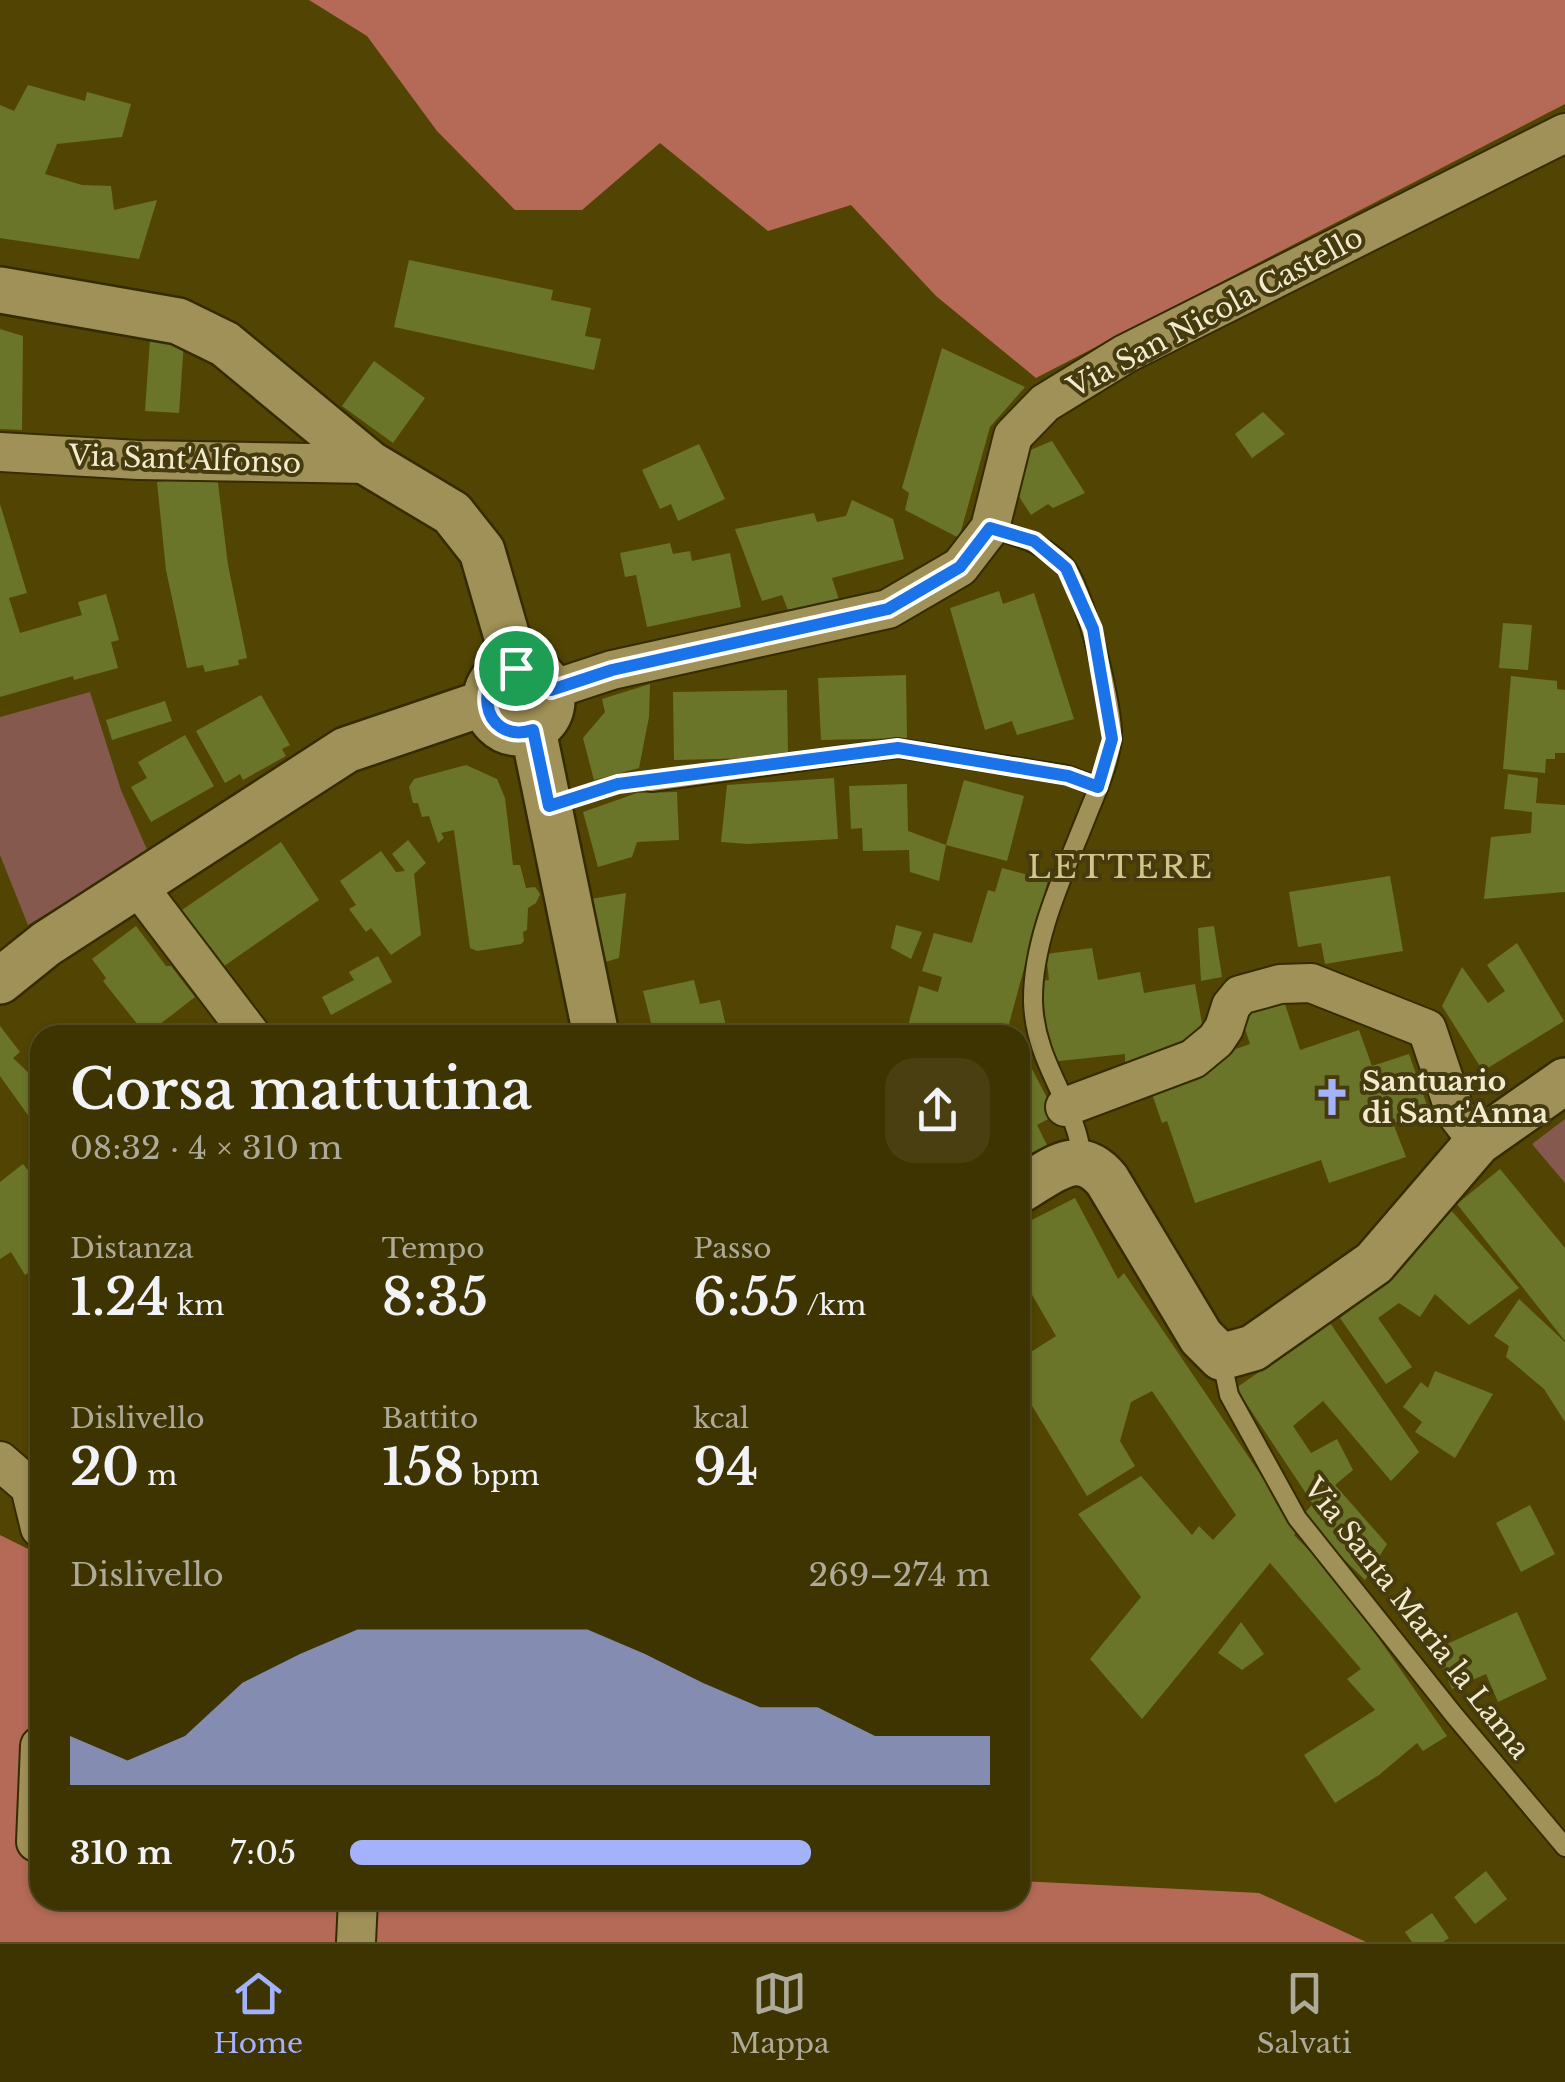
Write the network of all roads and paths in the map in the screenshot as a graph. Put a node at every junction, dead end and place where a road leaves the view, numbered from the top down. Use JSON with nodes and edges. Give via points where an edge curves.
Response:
{"nodes":[{"id":1,"x":1565,"y":133,"type":"edge"},
{"id":2,"x":0,"y":290,"type":"edge"},
{"id":3,"x":0,"y":452,"type":"edge"},
{"id":4,"x":370,"y":464,"type":"junction"},
{"id":5,"x":990,"y":528,"type":"junction"},
{"id":6,"x":533,"y":696,"type":"junction"},
{"id":7,"x":650,"y":782,"type":"joint"},
{"id":8,"x":1098,"y":787,"type":"junction"},
{"id":9,"x":549,"y":806,"type":"junction"},
{"id":10,"x":137,"y":884,"type":"junction"},
{"id":11,"x":0,"y":982,"type":"edge"},
{"id":12,"x":244,"y":1025,"type":"edge"},
{"id":13,"x":594,"y":1025,"type":"edge"},
{"id":14,"x":1565,"y":1081,"type":"edge"},
{"id":15,"x":1065,"y":1107,"type":"junction"},
{"id":16,"x":1478,"y":1142,"type":"junction"},
{"id":17,"x":1082,"y":1160,"type":"junction"},
{"id":18,"x":1030,"y":1184,"type":"edge"},
{"id":19,"x":1222,"y":1357,"type":"junction"},
{"id":20,"x":0,"y":1461,"type":"edge"},
{"id":21,"x":30,"y":1487,"type":"edge"},
{"id":22,"x":1565,"y":1848,"type":"edge"},
{"id":23,"x":358,"y":1910,"type":"edge"},
{"id":24,"x":356,"y":1942,"type":"edge"}],
"edges":[{"from":1,"to":5,"type":"street","name":"Via San Nicola Castello","via":[[1125,354],[1044,403],[1013,436]]},
{"from":2,"to":4,"type":"street","via":[[178,321],[225,344]]},
{"from":3,"to":4,"type":"street","name":"Via Sant'Alfonso"},
{"from":4,"to":6,"type":"street","via":[[452,513],[482,551]]},
{"from":5,"to":6,"type":"street","name":"Via San Nicola Castello","via":[[960,567],[888,609],[612,670]]},
{"from":5,"to":8,"type":"lane","via":[[1034,541],[1066,568],[1093,629],[1112,739]]},
{"from":6,"to":9,"type":"street"},
{"from":6,"to":10,"type":"street","via":[[501,672],[487,702],[346,750]]},
{"from":7,"to":8,"type":"lane","via":[[898,748],[1068,776]]},
{"from":7,"to":9,"type":"path","via":[[618,784]]},
{"from":8,"to":15,"type":"lane","via":[[1036,965],[1038,1044]]},
{"from":9,"to":13,"type":"street"},
{"from":10,"to":11,"type":"street"},
{"from":10,"to":12,"type":"street"},
{"from":14,"to":16,"type":"street"},
{"from":15,"to":16,"type":"street","via":[[1192,1059],[1216,1040],[1240,995],[1311,983],[1427,1029],[1454,1112]]},
{"from":15,"to":17,"type":"lane","via":[[1081,1138]]},
{"from":16,"to":19,"type":"street","via":[[1374,1263],[1253,1348]]},
{"from":17,"to":18,"type":"street"},
{"from":17,"to":19,"type":"street","via":[[1107,1180],[1201,1337]]},
{"from":19,"to":22,"type":"lane","name":"Via Santa Maria la Lama","via":[[1229,1395],[1297,1518]]},
{"from":20,"to":21,"type":"street"},
{"from":23,"to":24,"type":"street"}]}
